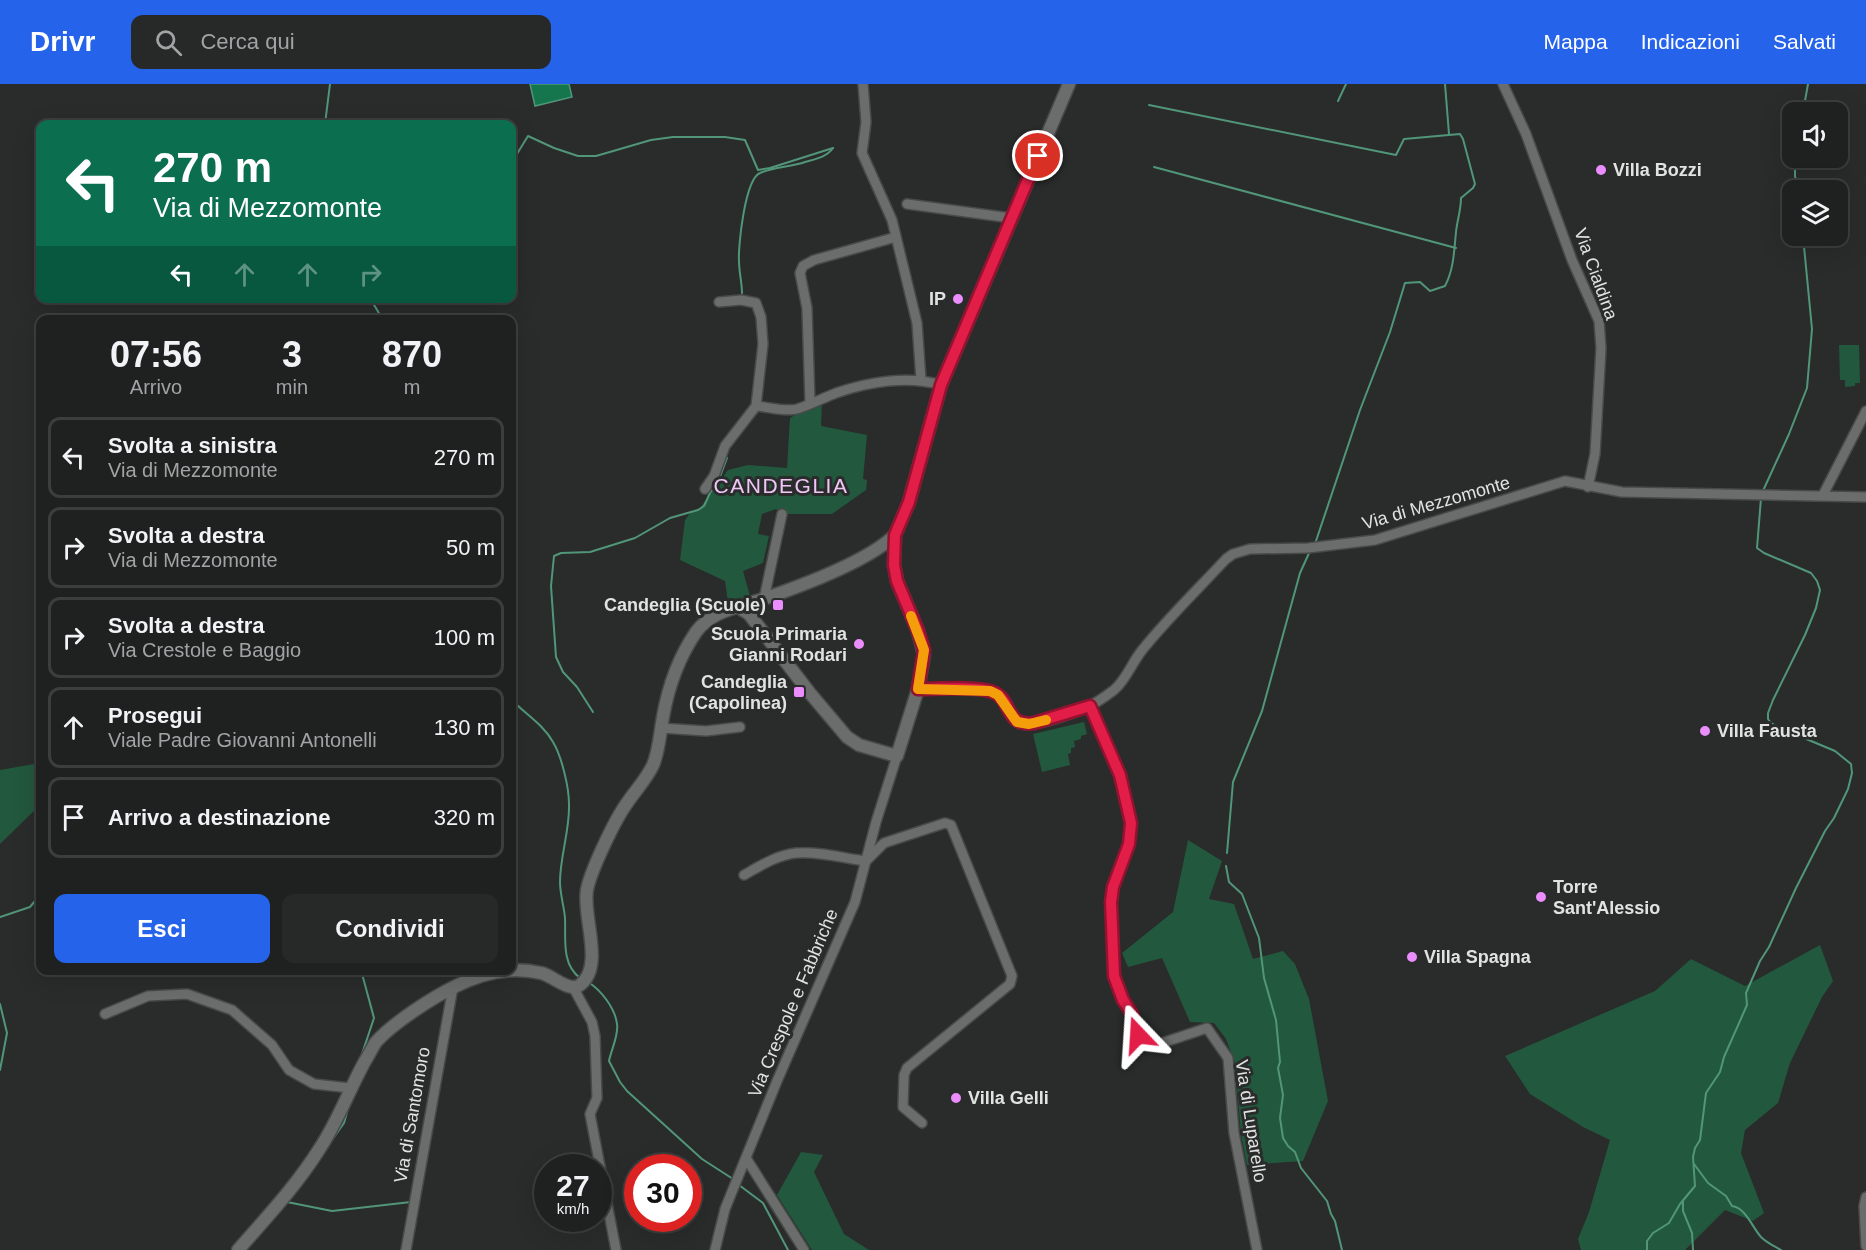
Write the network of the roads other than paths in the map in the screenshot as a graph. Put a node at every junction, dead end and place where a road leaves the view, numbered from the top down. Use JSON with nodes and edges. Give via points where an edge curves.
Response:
{"nodes":[{"id":1,"x":863,"y":84,"type":"edge"},
{"id":2,"x":1069,"y":84,"type":"edge"},
{"id":3,"x":1503,"y":84,"type":"edge"},
{"id":4,"x":907,"y":204,"type":"dead end"},
{"id":5,"x":1011,"y":218,"type":"junction"},
{"id":6,"x":896,"y":237,"type":"junction"},
{"id":7,"x":719,"y":302,"type":"dead end"},
{"id":8,"x":921,"y":380,"type":"junction"},
{"id":9,"x":941,"y":385,"type":"junction"},
{"id":10,"x":810,"y":403,"type":"junction"},
{"id":11,"x":756,"y":406,"type":"junction"},
{"id":12,"x":1866,"y":411,"type":"edge"},
{"id":13,"x":1588,"y":487,"type":"junction"},
{"id":14,"x":705,"y":489,"type":"dead end"},
{"id":15,"x":1823,"y":495,"type":"junction"},
{"id":16,"x":1866,"y":496,"type":"edge"},
{"id":17,"x":782,"y":514,"type":"dead end"},
{"id":18,"x":895,"y":535,"type":"junction"},
{"id":19,"x":759,"y":600,"type":"junction"},
{"id":20,"x":738,"y":607,"type":"junction"},
{"id":21,"x":749,"y":614,"type":"junction"},
{"id":22,"x":918,"y":689,"type":"junction"},
{"id":23,"x":1090,"y":706,"type":"junction"},
{"id":24,"x":740,"y":727,"type":"dead end"},
{"id":25,"x":661,"y":728,"type":"junction"},
{"id":26,"x":897,"y":756,"type":"junction"},
{"id":27,"x":866,"y":861,"type":"junction"},
{"id":28,"x":744,"y":875,"type":"dead end"},
{"id":29,"x":516,"y":971,"type":"edge"},
{"id":30,"x":481,"y":975,"type":"edge"},
{"id":31,"x":581,"y":981,"type":"junction"},
{"id":32,"x":453,"y":987,"type":"junction"},
{"id":33,"x":105,"y":1014,"type":"dead end"},
{"id":34,"x":350,"y":1088,"type":"junction"},
{"id":35,"x":922,"y":1123,"type":"dead end"},
{"id":36,"x":746,"y":1158,"type":"junction"},
{"id":37,"x":1866,"y":1197,"type":"edge"},
{"id":38,"x":1866,"y":1246,"type":"edge"},
{"id":39,"x":238,"y":1250,"type":"edge"},
{"id":40,"x":406,"y":1250,"type":"edge"},
{"id":41,"x":616,"y":1250,"type":"edge"},
{"id":42,"x":715,"y":1250,"type":"edge"},
{"id":43,"x":804,"y":1250,"type":"edge"},
{"id":44,"x":1257,"y":1250,"type":"edge"}],
"edges":[{"from":1,"to":6,"type":"street","via":[[866,122],[862,153],[888,208]]},
{"from":2,"to":5,"type":"main road"},
{"from":3,"to":13,"type":"street","name":"Via Cialdina","via":[[1599,321],[1595,443]]},
{"from":4,"to":5,"type":"street"},
{"from":5,"to":9,"type":"main road"},
{"from":6,"to":8,"type":"street","via":[[917,323]]},
{"from":6,"to":10,"type":"street","via":[[814,260],[801,269],[807,308]]},
{"from":7,"to":11,"type":"street","via":[[753,301],[760,311],[763,344]]},
{"from":8,"to":9,"type":"street"},
{"from":8,"to":10,"type":"street","via":[[857,387]]},
{"from":9,"to":18,"type":"main road","via":[[909,502]]},
{"from":10,"to":11,"type":"street","via":[[790,410]]},
{"from":11,"to":14,"type":"street","via":[[725,447]]},
{"from":12,"to":15,"type":"street"},
{"from":13,"to":15,"type":"street","name":"Via di Mezzomonte","via":[[1622,492]]},
{"from":13,"to":23,"type":"street","name":"Via di Mezzomonte","via":[[1565,481],[1375,540],[1308,548],[1259,548],[1233,554],[1144,648],[1116,688]]},
{"from":15,"to":16,"type":"street","name":"Via di Mezzomonte"},
{"from":17,"to":19,"type":"street"},
{"from":18,"to":19,"type":"main road","via":[[882,546],[829,573]]},
{"from":18,"to":22,"type":"main road","via":[[897,581],[924,650]]},
{"from":19,"to":20,"type":"main road"},
{"from":19,"to":21,"type":"main road"},
{"from":20,"to":21,"type":"main road"},
{"from":20,"to":25,"type":"main road","via":[[713,616],[695,633],[678,666]]},
{"from":21,"to":26,"type":"main road","via":[[847,737],[859,745]]},
{"from":22,"to":23,"type":"street","name":"Via di Mezzomonte","via":[[994,692],[1014,719],[1025,724]]},
{"from":22,"to":26,"type":"main road"},
{"from":23,"to":44,"type":"street","name":"Via di Luparello","via":[[1117,768],[1131,823],[1129,844],[1111,902],[1116,986],[1132,1014],[1142,1044],[1153,1046],[1207,1028],[1228,1058],[1234,1133]]},
{"from":24,"to":25,"type":"street","via":[[706,731]]},
{"from":25,"to":31,"type":"main road","via":[[652,766],[622,809],[587,887],[592,954]]},
{"from":26,"to":27,"type":"street","name":"Via Crespole e Fabbriche"},
{"from":27,"to":28,"type":"street","via":[[795,853],[770,860]]},
{"from":27,"to":35,"type":"street","via":[[884,843],[945,823],[951,825],[1012,976],[1010,984],[907,1068],[903,1107]]},
{"from":27,"to":36,"type":"street","name":"Via Crespole e Fabbriche","via":[[855,902]]},
{"from":29,"to":31,"type":"main road","name":"Via di Santomoro"},
{"from":30,"to":32,"type":"main road","name":"Via di Santomoro"},
{"from":31,"to":41,"type":"street","via":[[595,1036],[597,1098],[590,1114]]},
{"from":32,"to":34,"type":"main road","name":"Via di Santomoro","via":[[387,1032],[375,1044]]},
{"from":32,"to":40,"type":"street","name":"Via di Santomoro"},
{"from":33,"to":34,"type":"street","via":[[148,996],[187,994],[232,1010],[272,1045],[289,1070],[314,1084]]},
{"from":34,"to":39,"type":"main road","name":"Via di Santomoro","via":[[320,1148]]},
{"from":36,"to":42,"type":"street","name":"Via Crespole e Fabbriche"},
{"from":36,"to":43,"type":"street"},
{"from":37,"to":38,"type":"street"}]}
